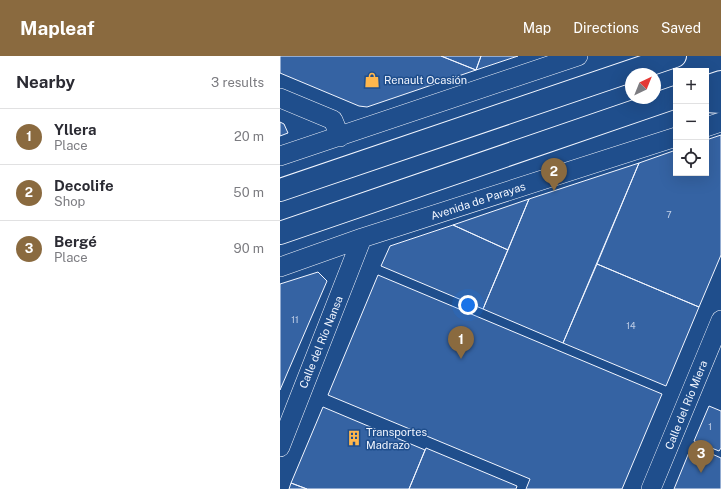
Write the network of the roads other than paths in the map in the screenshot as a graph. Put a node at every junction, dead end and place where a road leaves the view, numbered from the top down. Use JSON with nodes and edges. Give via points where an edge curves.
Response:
{"nodes":[{"id":1,"x":578,"y":56,"type":"edge"},
{"id":2,"x":675,"y":56,"type":"edge"},
{"id":3,"x":721,"y":82,"type":"edge"},
{"id":4,"x":709,"y":86,"type":"edge"},
{"id":5,"x":280,"y":98,"type":"edge"},
{"id":6,"x":673,"y":99,"type":"edge"},
{"id":7,"x":709,"y":101,"type":"edge"},
{"id":8,"x":721,"y":102,"type":"edge"},
{"id":9,"x":721,"y":122,"type":"edge"},
{"id":10,"x":709,"y":126,"type":"edge"},
{"id":11,"x":340,"y":137,"type":"junction"},
{"id":12,"x":673,"y":138,"type":"edge"},
{"id":13,"x":280,"y":156,"type":"edge"},
{"id":14,"x":280,"y":190,"type":"edge"},
{"id":15,"x":280,"y":233,"type":"edge"},
{"id":16,"x":362,"y":238,"type":"junction"},
{"id":17,"x":280,"y":267,"type":"edge"},
{"id":18,"x":721,"y":320,"type":"edge"},
{"id":19,"x":280,"y":447,"type":"edge"},
{"id":20,"x":651,"y":489,"type":"edge"}],
"edges":[{"from":1,"to":11,"type":"street"},
{"from":2,"to":14,"type":"highway"},
{"from":3,"to":4,"type":"highway"},
{"from":5,"to":11,"type":"street","via":[[332,120]]},
{"from":6,"to":15,"type":"highway"},
{"from":7,"to":8,"type":"highway"},
{"from":9,"to":10,"type":"street"},
{"from":11,"to":13,"type":"street"},
{"from":12,"to":16,"type":"street","name":"Avenida de Parayas"},
{"from":16,"to":17,"type":"street","name":"Avenida de Parayas"},
{"from":16,"to":19,"type":"street","name":"Calle del Río Nansa"},
{"from":18,"to":20,"type":"street","name":"Calle del Río Miera"}]}
